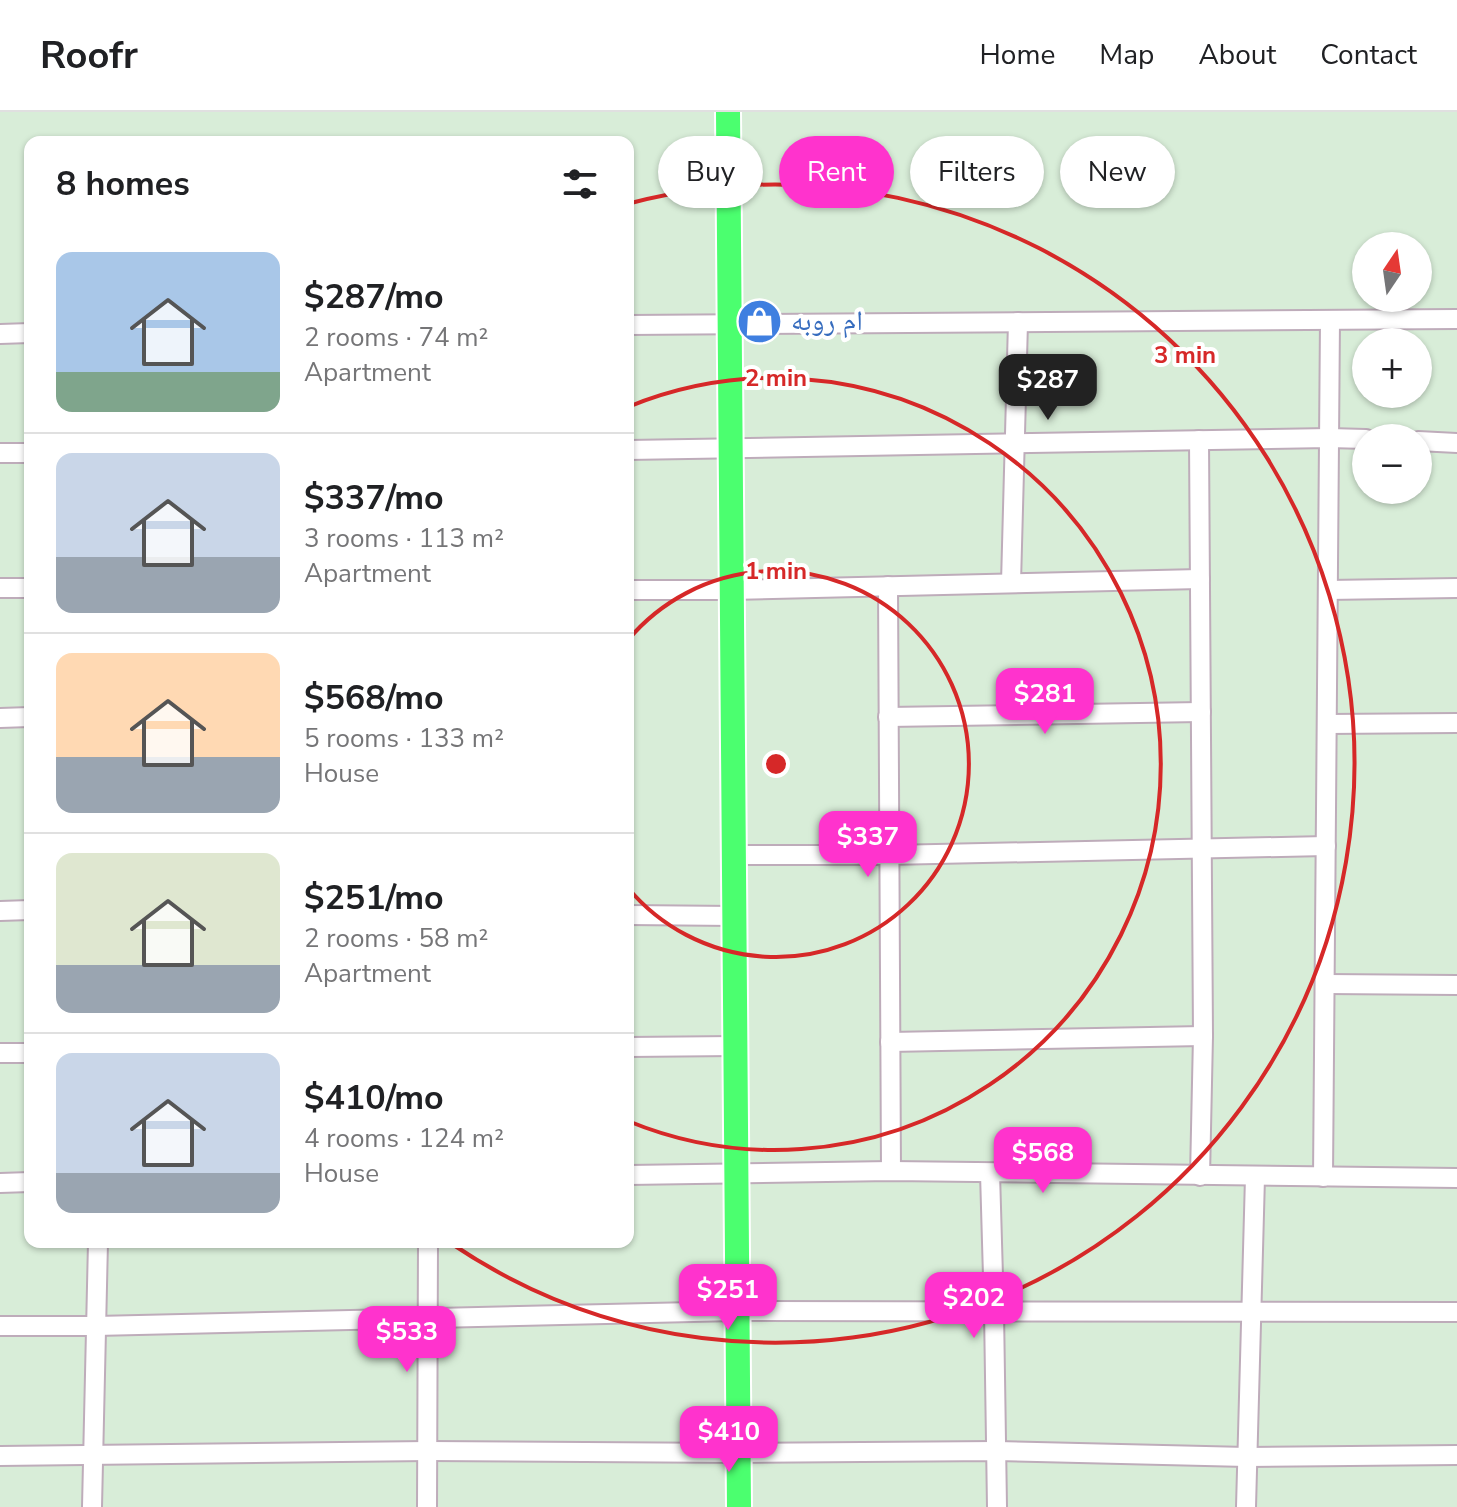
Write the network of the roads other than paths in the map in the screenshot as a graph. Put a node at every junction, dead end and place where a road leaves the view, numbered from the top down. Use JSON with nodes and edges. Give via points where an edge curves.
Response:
{"nodes":[{"id":1,"x":728,"y":112,"type":"edge"},
{"id":2,"x":1457,"y":319,"type":"edge"},
{"id":3,"x":1330,"y":320,"type":"junction"},
{"id":4,"x":1018,"y":322,"type":"junction"},
{"id":5,"x":729,"y":323,"type":"junction"},
{"id":6,"x":634,"y":325,"type":"edge"},
{"id":7,"x":24,"y":333,"type":"edge"},
{"id":8,"x":0,"y":334,"type":"edge"},
{"id":9,"x":1329,"y":438,"type":"junction"},
{"id":10,"x":1352,"y":439,"type":"edge"},
{"id":11,"x":1199,"y":440,"type":"junction"},
{"id":12,"x":1432,"y":442,"type":"edge"},
{"id":13,"x":1014,"y":443,"type":"junction"},
{"id":14,"x":1457,"y":443,"type":"edge"},
{"id":15,"x":730,"y":448,"type":"junction"},
{"id":16,"x":634,"y":450,"type":"edge"},
{"id":17,"x":0,"y":453,"type":"edge"},
{"id":18,"x":24,"y":453,"type":"edge"},
{"id":19,"x":1200,"y":579,"type":"junction"},
{"id":20,"x":1011,"y":583,"type":"junction"},
{"id":21,"x":888,"y":586,"type":"junction"},
{"id":22,"x":0,"y":588,"type":"edge"},
{"id":23,"x":24,"y":588,"type":"edge"},
{"id":24,"x":1457,"y":588,"type":"edge"},
{"id":25,"x":634,"y":590,"type":"edge"},
{"id":26,"x":732,"y":590,"type":"junction"},
{"id":27,"x":1328,"y":590,"type":"junction"},
{"id":28,"x":1201,"y":712,"type":"junction"},
{"id":29,"x":24,"y":717,"type":"edge"},
{"id":30,"x":888,"y":717,"type":"junction"},
{"id":31,"x":0,"y":718,"type":"edge"},
{"id":32,"x":1457,"y":723,"type":"edge"},
{"id":33,"x":1327,"y":724,"type":"junction"},
{"id":34,"x":1326,"y":846,"type":"junction"},
{"id":35,"x":1201,"y":847,"type":"junction"},
{"id":36,"x":734,"y":855,"type":"junction"},
{"id":37,"x":889,"y":855,"type":"junction"},
{"id":38,"x":24,"y":910,"type":"edge"},
{"id":39,"x":0,"y":911,"type":"edge"},
{"id":40,"x":634,"y":915,"type":"edge"},
{"id":41,"x":734,"y":916,"type":"junction"},
{"id":42,"x":1325,"y":984,"type":"junction"},
{"id":43,"x":1457,"y":985,"type":"edge"},
{"id":44,"x":1203,"y":1036,"type":"junction"},
{"id":45,"x":890,"y":1042,"type":"junction"},
{"id":46,"x":735,"y":1046,"type":"junction"},
{"id":47,"x":634,"y":1047,"type":"edge"},
{"id":48,"x":0,"y":1053,"type":"edge"},
{"id":49,"x":24,"y":1053,"type":"edge"},
{"id":50,"x":891,"y":1171,"type":"junction"},
{"id":51,"x":990,"y":1173,"type":"junction"},
{"id":52,"x":736,"y":1174,"type":"junction"},
{"id":53,"x":634,"y":1175,"type":"edge"},
{"id":54,"x":1200,"y":1176,"type":"junction"},
{"id":55,"x":1255,"y":1177,"type":"junction"},
{"id":56,"x":1323,"y":1177,"type":"junction"},
{"id":57,"x":1457,"y":1178,"type":"edge"},
{"id":58,"x":24,"y":1182,"type":"edge"},
{"id":59,"x":0,"y":1183,"type":"edge"},
{"id":60,"x":98,"y":1248,"type":"edge"},
{"id":61,"x":428,"y":1248,"type":"edge"},
{"id":62,"x":737,"y":1311,"type":"junction"},
{"id":63,"x":994,"y":1311,"type":"junction"},
{"id":64,"x":1250,"y":1312,"type":"junction"},
{"id":65,"x":1457,"y":1312,"type":"edge"},
{"id":66,"x":428,"y":1317,"type":"junction"},
{"id":67,"x":0,"y":1326,"type":"edge"},
{"id":68,"x":96,"y":1326,"type":"junction"},
{"id":69,"x":428,"y":1451,"type":"junction"},
{"id":70,"x":997,"y":1451,"type":"junction"},
{"id":71,"x":738,"y":1453,"type":"junction"},
{"id":72,"x":1457,"y":1455,"type":"edge"},
{"id":73,"x":0,"y":1456,"type":"edge"},
{"id":74,"x":93,"y":1456,"type":"junction"},
{"id":75,"x":1247,"y":1457,"type":"junction"},
{"id":76,"x":92,"y":1507,"type":"edge"},
{"id":77,"x":427,"y":1507,"type":"edge"},
{"id":78,"x":739,"y":1507,"type":"edge"},
{"id":79,"x":997,"y":1507,"type":"edge"},
{"id":80,"x":1246,"y":1507,"type":"edge"}],
"edges":[{"from":1,"to":5,"type":"main road"},
{"from":2,"to":3,"type":"street"},
{"from":3,"to":4,"type":"street"},
{"from":3,"to":9,"type":"street"},
{"from":4,"to":5,"type":"street"},
{"from":4,"to":13,"type":"street"},
{"from":5,"to":6,"type":"street"},
{"from":5,"to":15,"type":"main road"},
{"from":7,"to":8,"type":"street"},
{"from":9,"to":10,"type":"street"},
{"from":9,"to":11,"type":"street"},
{"from":9,"to":27,"type":"street"},
{"from":11,"to":13,"type":"street"},
{"from":11,"to":19,"type":"street"},
{"from":12,"to":14,"type":"street"},
{"from":13,"to":15,"type":"street"},
{"from":13,"to":20,"type":"street"},
{"from":15,"to":16,"type":"street"},
{"from":15,"to":26,"type":"main road"},
{"from":17,"to":18,"type":"street"},
{"from":19,"to":20,"type":"street"},
{"from":19,"to":28,"type":"street"},
{"from":20,"to":21,"type":"street"},
{"from":21,"to":26,"type":"street"},
{"from":21,"to":30,"type":"street"},
{"from":22,"to":23,"type":"street"},
{"from":24,"to":27,"type":"street"},
{"from":25,"to":26,"type":"street"},
{"from":26,"to":36,"type":"main road"},
{"from":27,"to":33,"type":"street"},
{"from":28,"to":30,"type":"street"},
{"from":28,"to":35,"type":"street"},
{"from":29,"to":31,"type":"street"},
{"from":30,"to":37,"type":"street"},
{"from":32,"to":33,"type":"street"},
{"from":33,"to":34,"type":"street"},
{"from":34,"to":35,"type":"street"},
{"from":34,"to":42,"type":"street"},
{"from":35,"to":37,"type":"street"},
{"from":35,"to":44,"type":"street"},
{"from":36,"to":37,"type":"street"},
{"from":36,"to":41,"type":"main road"},
{"from":37,"to":45,"type":"street"},
{"from":38,"to":39,"type":"street"},
{"from":40,"to":41,"type":"street"},
{"from":41,"to":46,"type":"main road"},
{"from":42,"to":43,"type":"street"},
{"from":42,"to":56,"type":"street"},
{"from":44,"to":45,"type":"street"},
{"from":44,"to":54,"type":"street"},
{"from":45,"to":50,"type":"street"},
{"from":46,"to":47,"type":"street"},
{"from":46,"to":52,"type":"main road"},
{"from":48,"to":49,"type":"street"},
{"from":50,"to":51,"type":"street"},
{"from":50,"to":52,"type":"street"},
{"from":51,"to":54,"type":"street"},
{"from":51,"to":63,"type":"street"},
{"from":52,"to":53,"type":"street"},
{"from":52,"to":62,"type":"main road"},
{"from":54,"to":55,"type":"street"},
{"from":55,"to":56,"type":"street"},
{"from":55,"to":64,"type":"street"},
{"from":56,"to":57,"type":"street"},
{"from":58,"to":59,"type":"street"},
{"from":60,"to":68,"type":"street"},
{"from":61,"to":66,"type":"street"},
{"from":62,"to":63,"type":"street"},
{"from":62,"to":66,"type":"street"},
{"from":62,"to":71,"type":"main road"},
{"from":63,"to":64,"type":"street"},
{"from":63,"to":70,"type":"street"},
{"from":64,"to":65,"type":"street"},
{"from":64,"to":75,"type":"street"},
{"from":66,"to":68,"type":"street"},
{"from":66,"to":69,"type":"street"},
{"from":67,"to":68,"type":"street"},
{"from":68,"to":74,"type":"street"},
{"from":69,"to":71,"type":"street"},
{"from":69,"to":74,"type":"street"},
{"from":69,"to":77,"type":"street"},
{"from":70,"to":71,"type":"street"},
{"from":70,"to":75,"type":"street"},
{"from":70,"to":79,"type":"street"},
{"from":71,"to":78,"type":"main road"},
{"from":72,"to":75,"type":"street"},
{"from":73,"to":74,"type":"street"},
{"from":74,"to":76,"type":"street"},
{"from":75,"to":80,"type":"street"}]}
